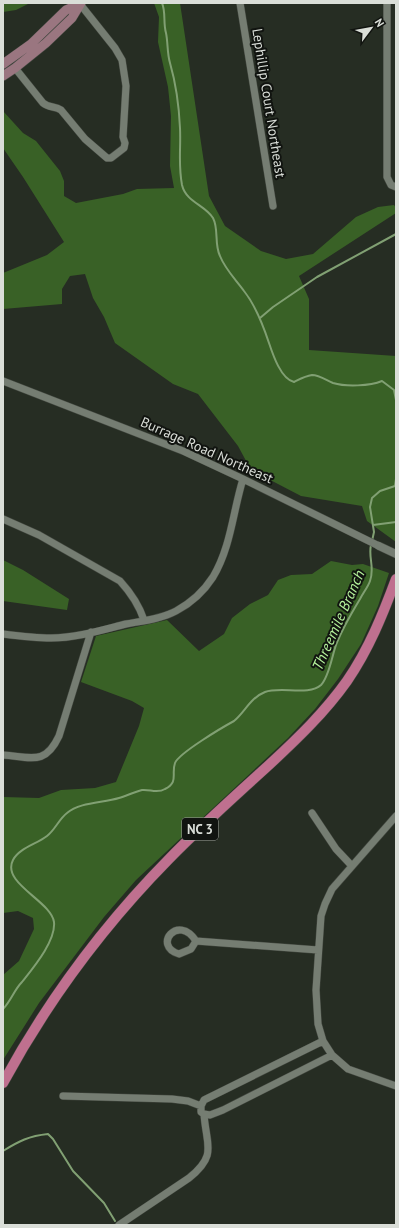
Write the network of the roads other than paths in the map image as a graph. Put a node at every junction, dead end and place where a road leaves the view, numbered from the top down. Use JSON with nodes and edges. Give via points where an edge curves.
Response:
{"nodes":[{"id":1,"x":240,"y":3,"type":"edge"},
{"id":2,"x":387,"y":3,"type":"edge"},
{"id":3,"x":80,"y":4,"type":"edge"},
{"id":4,"x":3,"y":64,"type":"edge"},
{"id":5,"x":15,"y":68,"type":"junction"},
{"id":6,"x":3,"y":76,"type":"edge"},
{"id":7,"x":396,"y":187,"type":"edge"},
{"id":8,"x":273,"y":206,"type":"dead end"},
{"id":9,"x":3,"y":380,"type":"edge"},
{"id":10,"x":243,"y":478,"type":"junction"},
{"id":11,"x":3,"y":519,"type":"edge"},
{"id":12,"x":379,"y":546,"type":"joint"},
{"id":13,"x":396,"y":554,"type":"edge"},
{"id":14,"x":396,"y":579,"type":"edge"},
{"id":15,"x":144,"y":620,"type":"junction"},
{"id":16,"x":91,"y":632,"type":"junction"},
{"id":17,"x":3,"y":634,"type":"edge"},
{"id":18,"x":3,"y":755,"type":"edge"},
{"id":19,"x":312,"y":813,"type":"dead end"},
{"id":20,"x":396,"y":816,"type":"edge"},
{"id":21,"x":352,"y":866,"type":"junction"},
{"id":22,"x":196,"y":941,"type":"dead end"},
{"id":23,"x":318,"y":950,"type":"junction"},
{"id":24,"x":324,"y":1041,"type":"junction"},
{"id":25,"x":332,"y":1055,"type":"junction"},
{"id":26,"x":3,"y":1083,"type":"edge"},
{"id":27,"x":396,"y":1086,"type":"edge"},
{"id":28,"x":63,"y":1096,"type":"dead end"},
{"id":29,"x":201,"y":1106,"type":"junction"},
{"id":30,"x":204,"y":1114,"type":"junction"},
{"id":31,"x":119,"y":1225,"type":"edge"}],
"edges":[{"from":1,"to":8,"type":"street","name":"Lephillip Court Northeast"},
{"from":2,"to":7,"type":"street","via":[[387,177],[390,185]]},
{"from":3,"to":4,"type":"main road","via":[[66,10],[31,44]]},
{"from":3,"to":5,"type":"main road","via":[[72,18]]},
{"from":3,"to":5,"type":"street","via":[[122,60],[126,86],[124,148],[111,158],[107,158],[85,139],[61,110],[43,103]]},
{"from":5,"to":6,"type":"main road"},
{"from":9,"to":10,"type":"street","name":"Burrage Road Northeast","via":[[176,448]]},
{"from":10,"to":12,"type":"street","name":"Burrage Road Northeast"},
{"from":10,"to":15,"type":"street","via":[[223,557],[214,576],[192,600],[177,610]]},
{"from":11,"to":15,"type":"street","via":[[39,535],[120,581],[137,603]]},
{"from":12,"to":13,"type":"street","name":"Burrage Road Northeast"},
{"from":14,"to":26,"type":"main road","number":"NC 3","via":[[364,654],[342,687],[298,737],[187,841],[137,893],[73,973]]},
{"from":15,"to":16,"type":"street"},
{"from":16,"to":17,"type":"street","via":[[53,638]]},
{"from":16,"to":18,"type":"street","via":[[54,746],[38,758]]},
{"from":19,"to":21,"type":"street","via":[[336,849]]},
{"from":20,"to":21,"type":"street"},
{"from":21,"to":23,"type":"street","via":[[332,889],[324,904]]},
{"from":22,"to":23,"type":"street"},
{"from":23,"to":24,"type":"street","via":[[317,1014]]},
{"from":24,"to":25,"type":"street"},
{"from":24,"to":29,"type":"street","via":[[204,1100]]},
{"from":25,"to":27,"type":"street","via":[[348,1069]]},
{"from":25,"to":30,"type":"street","via":[[223,1110],[210,1115]]},
{"from":28,"to":29,"type":"street","via":[[172,1098]]},
{"from":29,"to":30,"type":"street","via":[[201,1112]]},
{"from":30,"to":31,"type":"street","via":[[209,1149],[208,1156],[200,1168]]}]}
